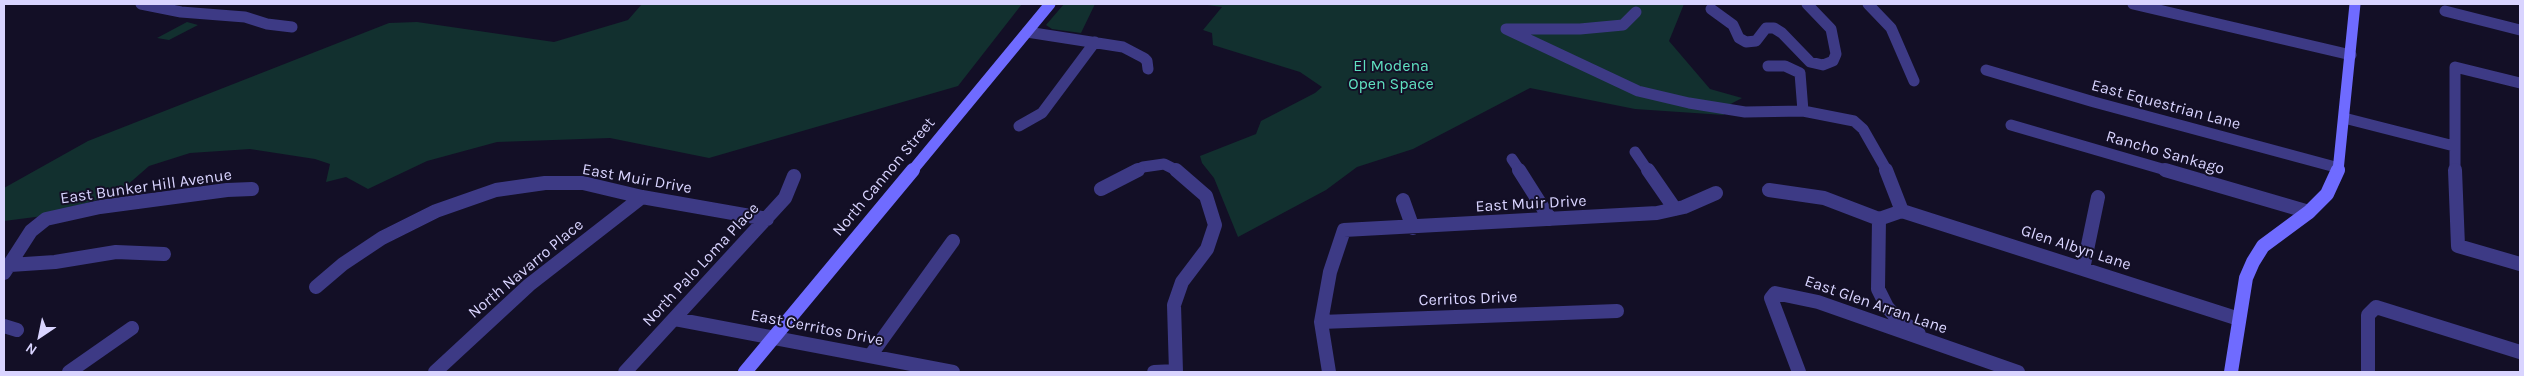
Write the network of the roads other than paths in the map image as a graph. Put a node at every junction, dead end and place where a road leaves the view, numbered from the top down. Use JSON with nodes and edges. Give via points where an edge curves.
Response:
{"nodes":[{"id":1,"x":141,"y":4,"type":"edge"},
{"id":2,"x":1050,"y":4,"type":"edge"},
{"id":3,"x":1807,"y":4,"type":"edge"},
{"id":4,"x":1868,"y":4,"type":"edge"},
{"id":5,"x":2133,"y":4,"type":"edge"},
{"id":6,"x":2355,"y":4,"type":"edge"},
{"id":7,"x":1710,"y":9,"type":"dead end"},
{"id":8,"x":2445,"y":11,"type":"dead end"},
{"id":9,"x":1636,"y":12,"type":"dead end"},
{"id":10,"x":292,"y":27,"type":"dead end"},
{"id":11,"x":2520,"y":30,"type":"edge"},
{"id":12,"x":1027,"y":32,"type":"junction"},
{"id":13,"x":1095,"y":42,"type":"junction"},
{"id":14,"x":2351,"y":55,"type":"junction"},
{"id":15,"x":1768,"y":66,"type":"dead end"},
{"id":16,"x":1148,"y":69,"type":"dead end"},
{"id":17,"x":1986,"y":70,"type":"dead end"},
{"id":18,"x":1914,"y":81,"type":"dead end"},
{"id":19,"x":2520,"y":83,"type":"edge"},
{"id":20,"x":1803,"y":111,"type":"junction"},
{"id":21,"x":2344,"y":118,"type":"junction"},
{"id":22,"x":2011,"y":125,"type":"dead end"},
{"id":23,"x":1018,"y":126,"type":"dead end"},
{"id":24,"x":2454,"y":146,"type":"junction"},
{"id":25,"x":1635,"y":152,"type":"dead end"},
{"id":26,"x":1512,"y":159,"type":"dead end"},
{"id":27,"x":2338,"y":168,"type":"junction"},
{"id":28,"x":794,"y":176,"type":"dead end"},
{"id":29,"x":252,"y":189,"type":"dead end"},
{"id":30,"x":1102,"y":189,"type":"dead end"},
{"id":31,"x":1768,"y":190,"type":"dead end"},
{"id":32,"x":1716,"y":193,"type":"dead end"},
{"id":33,"x":642,"y":197,"type":"junction"},
{"id":34,"x":2098,"y":197,"type":"dead end"},
{"id":35,"x":1404,"y":200,"type":"dead end"},
{"id":36,"x":1675,"y":209,"type":"junction"},
{"id":37,"x":1902,"y":211,"type":"junction"},
{"id":38,"x":2309,"y":212,"type":"junction"},
{"id":39,"x":767,"y":219,"type":"junction"},
{"id":40,"x":1550,"y":219,"type":"junction"},
{"id":41,"x":1879,"y":219,"type":"junction"},
{"id":42,"x":1413,"y":228,"type":"junction"},
{"id":43,"x":953,"y":241,"type":"dead end"},
{"id":44,"x":164,"y":254,"type":"dead end"},
{"id":45,"x":9,"y":262,"type":"edge"},
{"id":46,"x":2520,"y":264,"type":"edge"},
{"id":47,"x":2083,"y":269,"type":"junction"},
{"id":48,"x":316,"y":287,"type":"dead end"},
{"id":49,"x":1617,"y":311,"type":"dead end"},
{"id":50,"x":675,"y":319,"type":"junction"},
{"id":51,"x":2239,"y":319,"type":"junction"},
{"id":52,"x":1321,"y":322,"type":"junction"},
{"id":53,"x":132,"y":328,"type":"dead end"},
{"id":54,"x":774,"y":338,"type":"junction"},
{"id":55,"x":1932,"y":341,"type":"junction"},
{"id":56,"x":2520,"y":352,"type":"edge"},
{"id":57,"x":870,"y":356,"type":"junction"},
{"id":58,"x":69,"y":372,"type":"edge"},
{"id":59,"x":435,"y":372,"type":"edge"},
{"id":60,"x":625,"y":372,"type":"edge"},
{"id":61,"x":745,"y":372,"type":"edge"},
{"id":62,"x":953,"y":372,"type":"edge"},
{"id":63,"x":1154,"y":372,"type":"edge"},
{"id":64,"x":1176,"y":372,"type":"edge"},
{"id":65,"x":1329,"y":372,"type":"edge"},
{"id":66,"x":1799,"y":372,"type":"edge"},
{"id":67,"x":2018,"y":372,"type":"edge"},
{"id":68,"x":2230,"y":372,"type":"edge"},
{"id":69,"x":2368,"y":372,"type":"edge"}],
"edges":[{"from":1,"to":10,"type":"street","via":[[181,12],[245,17]]},
{"from":2,"to":12,"type":"street","name":"North Cannon Street"},
{"from":3,"to":7,"type":"street","via":[[1831,29],[1836,54],[1833,62],[1823,65],[1810,62],[1774,28],[1766,28],[1756,41],[1746,42],[1739,38],[1733,25]]},
{"from":4,"to":18,"type":"street","via":[[1891,28]]},
{"from":5,"to":14,"type":"street"},
{"from":6,"to":14,"type":"street"},
{"from":8,"to":11,"type":"street"},
{"from":9,"to":20,"type":"street","via":[[1623,26],[1506,29],[1638,91],[1745,112]]},
{"from":12,"to":13,"type":"street"},
{"from":12,"to":54,"type":"street","name":"North Cannon Street"},
{"from":13,"to":16,"type":"street","via":[[1123,47],[1139,54],[1148,61]]},
{"from":13,"to":23,"type":"street","via":[[1042,113]]},
{"from":14,"to":21,"type":"street"},
{"from":15,"to":20,"type":"street","via":[[1785,66],[1800,72]]},
{"from":17,"to":27,"type":"street","name":"East Equestrian Lane"},
{"from":19,"to":24,"type":"street","via":[[2456,67]]},
{"from":20,"to":37,"type":"street","via":[[1854,121],[1863,129],[1887,171]]},
{"from":21,"to":24,"type":"street"},
{"from":21,"to":27,"type":"street"},
{"from":22,"to":38,"type":"street","name":"Rancho Sankago"},
{"from":24,"to":46,"type":"street","via":[[2458,246]]},
{"from":25,"to":36,"type":"street"},
{"from":26,"to":40,"type":"street"},
{"from":27,"to":38,"type":"street","via":[[2328,194]]},
{"from":28,"to":39,"type":"street","name":"North Palo Loma Place","via":[[786,198]]},
{"from":29,"to":45,"type":"street","name":"East Bunker Hill Avenue","via":[[100,207],[46,219],[31,231]]},
{"from":30,"to":64,"type":"street","via":[[1143,167],[1164,164],[1174,168],[1206,196],[1215,225],[1207,249],[1182,282],[1174,305]]},
{"from":31,"to":41,"type":"street","via":[[1824,198]]},
{"from":32,"to":36,"type":"street","name":"East Muir Drive"},
{"from":33,"to":39,"type":"street","name":"East Muir Drive"},
{"from":33,"to":48,"type":"street","name":"East Muir Drive","via":[[583,184],[545,183],[496,190],[436,211],[382,238]]},
{"from":33,"to":59,"type":"street","name":"North Navarro Place","via":[[529,285]]},
{"from":34,"to":47,"type":"street"},
{"from":35,"to":42,"type":"street"},
{"from":36,"to":40,"type":"street","name":"East Muir Drive"},
{"from":37,"to":41,"type":"street"},
{"from":37,"to":47,"type":"street","name":"Glen Albyn Lane"},
{"from":38,"to":51,"type":"street","via":[[2263,246],[2246,278]]},
{"from":39,"to":50,"type":"street","name":"North Palo Loma Place"},
{"from":40,"to":42,"type":"street","name":"East Muir Drive"},
{"from":41,"to":55,"type":"street","via":[[1878,289],[1896,317]]},
{"from":42,"to":52,"type":"street","name":"East Muir Drive","via":[[1344,230],[1330,272]]},
{"from":43,"to":57,"type":"street"},
{"from":44,"to":45,"type":"street","via":[[116,252],[55,262]]},
{"from":47,"to":51,"type":"street","name":"Glen Albyn Lane"},
{"from":49,"to":52,"type":"street","name":"Cerritos Drive"},
{"from":50,"to":54,"type":"street","name":"East Cerritos Drive"},
{"from":50,"to":60,"type":"street","name":"North Palo Loma Place"},
{"from":51,"to":68,"type":"street"},
{"from":52,"to":65,"type":"street"},
{"from":53,"to":58,"type":"street"},
{"from":54,"to":57,"type":"street","name":"East Cerritos Drive"},
{"from":54,"to":61,"type":"street","name":"North Cannon Street"},
{"from":55,"to":66,"type":"street","name":"East Glen Arran Lane","via":[[1818,302],[1775,293],[1771,298]]},
{"from":55,"to":67,"type":"street","name":"East Glen Arran Lane"},
{"from":56,"to":69,"type":"street","via":[[2376,307],[2368,315]]},
{"from":57,"to":62,"type":"street","name":"East Cerritos Drive"},
{"from":63,"to":64,"type":"street"}]}
